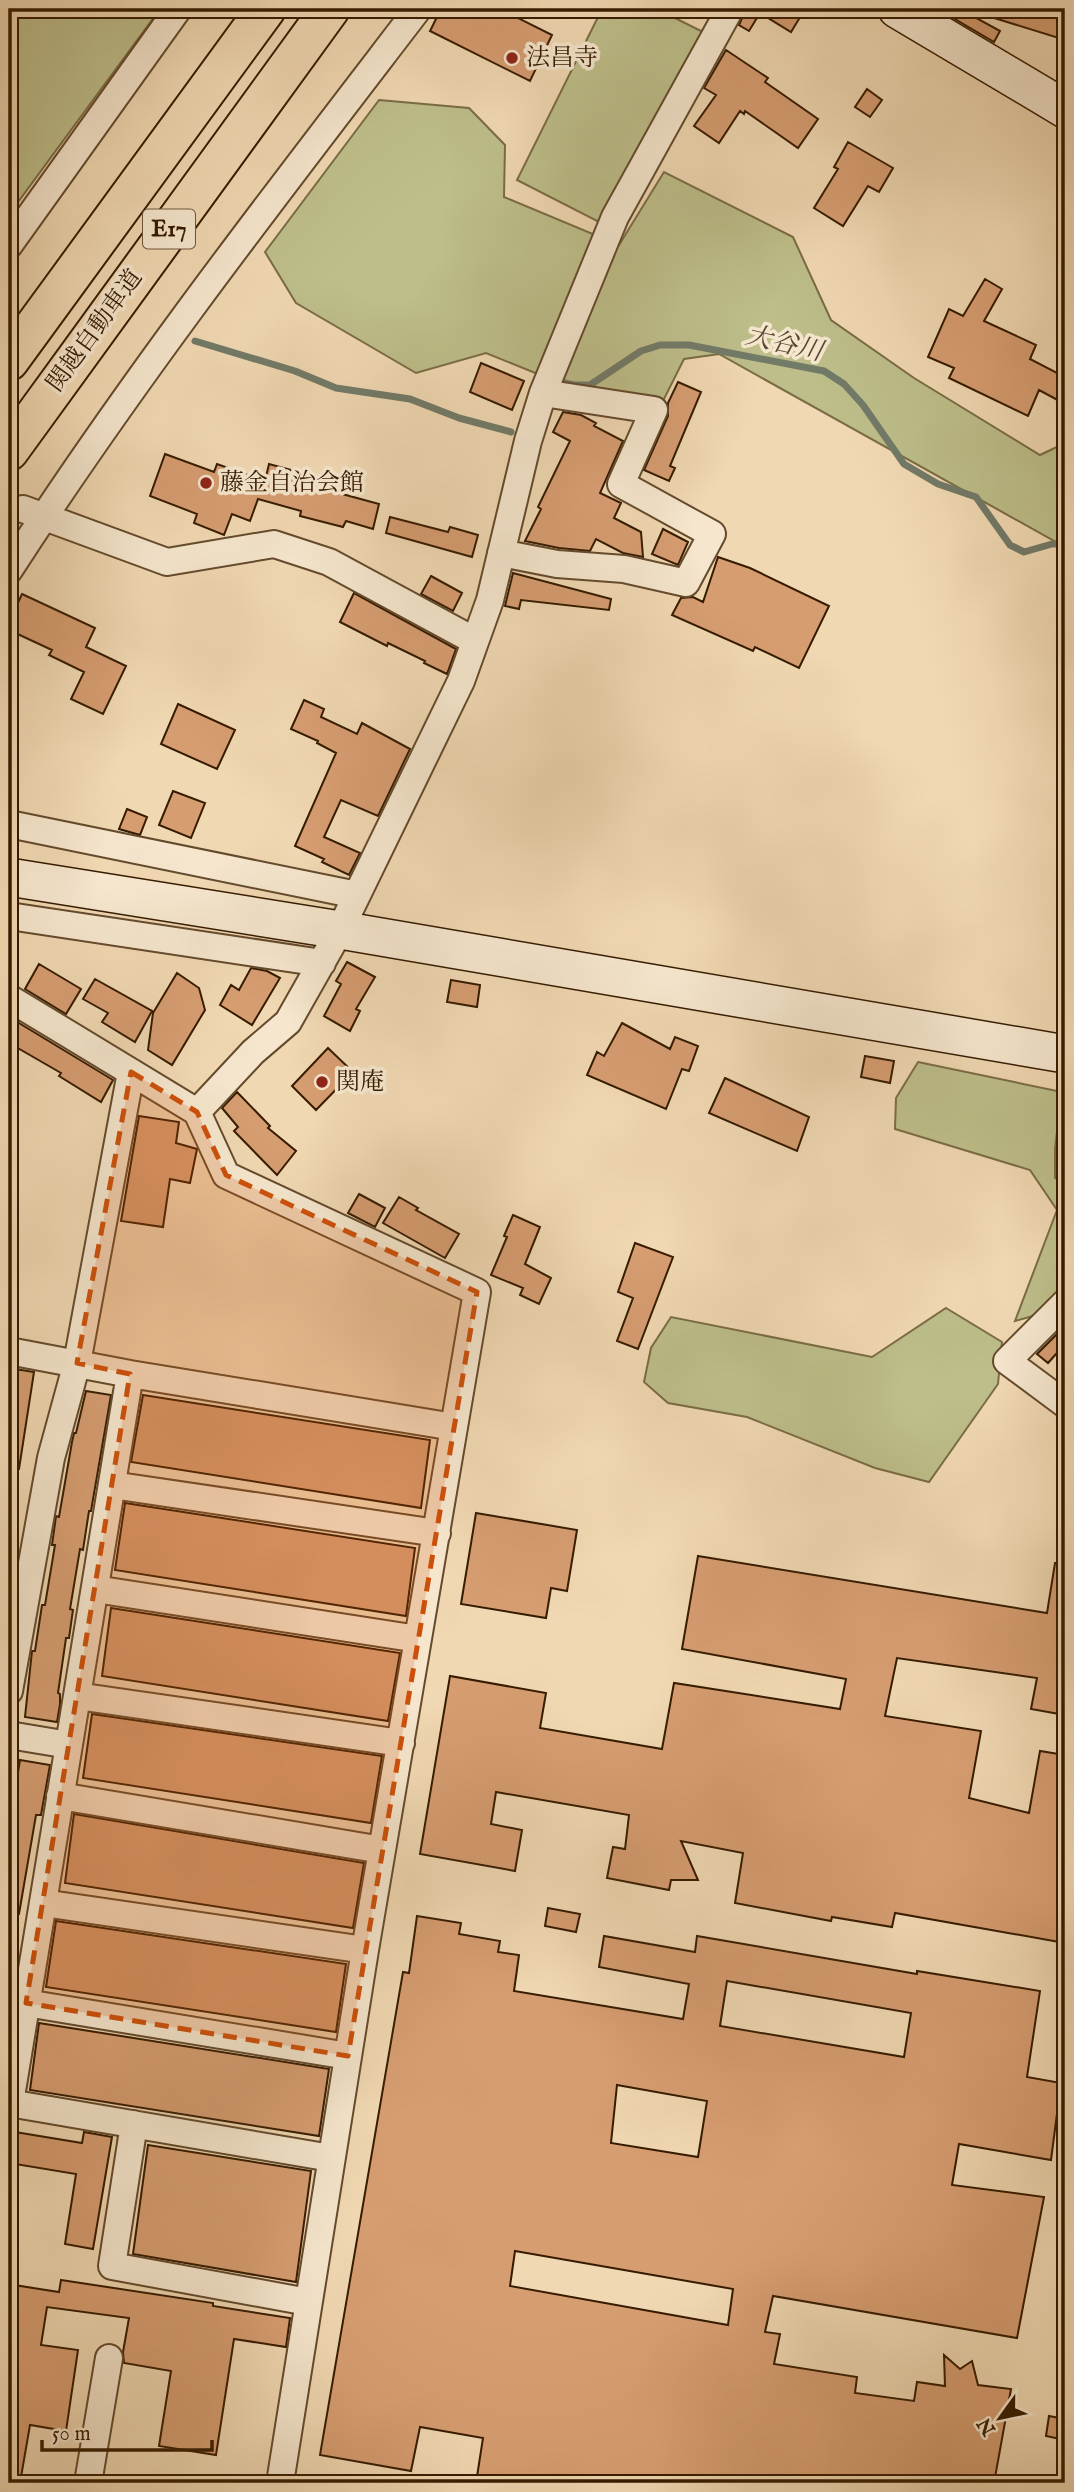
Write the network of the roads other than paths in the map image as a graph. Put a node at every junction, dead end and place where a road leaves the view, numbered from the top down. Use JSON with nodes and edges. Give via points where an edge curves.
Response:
{"nodes":[{"id":1,"x":178,"y":9,"type":"edge"},
{"id":2,"x":246,"y":9,"type":"edge"},
{"id":3,"x":266,"y":9,"type":"edge"},
{"id":4,"x":330,"y":9,"type":"edge"},
{"id":5,"x":354,"y":9,"type":"edge"},
{"id":6,"x":418,"y":9,"type":"edge"},
{"id":7,"x":730,"y":9,"type":"edge"},
{"id":8,"x":897,"y":9,"type":"edge"},
{"id":9,"x":1065,"y":109,"type":"edge"},
{"id":10,"x":9,"y":245,"type":"edge"},
{"id":11,"x":62,"y":287,"type":"junction"},
{"id":12,"x":112,"y":307,"type":"junction"},
{"id":13,"x":9,"y":361,"type":"edge"},
{"id":14,"x":544,"y":393,"type":"junction"},
{"id":15,"x":9,"y":451,"type":"edge"},
{"id":16,"x":33,"y":513,"type":"junction"},
{"id":17,"x":501,"y":553,"type":"junction"},
{"id":18,"x":9,"y":570,"type":"edge"},
{"id":19,"x":475,"y":641,"type":"junction"},
{"id":20,"x":9,"y":824,"type":"edge"},
{"id":21,"x":9,"y":877,"type":"edge"},
{"id":22,"x":357,"y":895,"type":"junction"},
{"id":23,"x":9,"y":916,"type":"edge"},
{"id":24,"x":340,"y":930,"type":"junction"},
{"id":25,"x":322,"y":962,"type":"junction"},
{"id":26,"x":9,"y":998,"type":"edge"},
{"id":27,"x":1065,"y":1054,"type":"edge"},
{"id":28,"x":131,"y":1072,"type":"junction"},
{"id":29,"x":197,"y":1112,"type":"junction"},
{"id":30,"x":1065,"y":1303,"type":"edge"},
{"id":31,"x":9,"y":1352,"type":"edge"},
{"id":32,"x":77,"y":1363,"type":"junction"},
{"id":33,"x":130,"y":1374,"type":"junction"},
{"id":34,"x":1065,"y":1404,"type":"edge"},
{"id":35,"x":454,"y":1427,"type":"junction"},
{"id":36,"x":112,"y":1485,"type":"junction"},
{"id":37,"x":437,"y":1533,"type":"junction"},
{"id":38,"x":94,"y":1589,"type":"junction"},
{"id":39,"x":418,"y":1639,"type":"junction"},
{"id":40,"x":9,"y":1691,"type":"edge"},
{"id":41,"x":77,"y":1696,"type":"junction"},
{"id":42,"x":9,"y":1735,"type":"edge"},
{"id":43,"x":401,"y":1743,"type":"junction"},
{"id":44,"x":69,"y":1745,"type":"junction"},
{"id":45,"x":61,"y":1796,"type":"junction"},
{"id":46,"x":382,"y":1850,"type":"junction"},
{"id":47,"x":43,"y":1903,"type":"junction"},
{"id":48,"x":365,"y":1950,"type":"junction"},
{"id":49,"x":26,"y":2003,"type":"junction"},
{"id":50,"x":348,"y":2056,"type":"junction"},
{"id":51,"x":9,"y":2103,"type":"edge"},
{"id":52,"x":134,"y":2124,"type":"junction"},
{"id":53,"x":331,"y":2158,"type":"junction"},
{"id":54,"x":309,"y":2302,"type":"junction"},
{"id":55,"x":109,"y":2358,"type":"dead end"},
{"id":56,"x":88,"y":2483,"type":"edge"},
{"id":57,"x":280,"y":2483,"type":"edge"}],
"edges":[{"from":1,"to":10,"type":"street"},
{"from":2,"to":11,"type":"highway"},
{"from":3,"to":11,"type":"highway","number":"E17"},
{"from":4,"to":12,"type":"highway","name":"関越自動車道","number":"E17"},
{"from":5,"to":12,"type":"highway"},
{"from":6,"to":16,"type":"street"},
{"from":7,"to":14,"type":"street","via":[[615,217]]},
{"from":8,"to":9,"type":"street"},
{"from":11,"to":13,"type":"highway","number":"E17"},
{"from":12,"to":15,"type":"highway","name":"関越自動車道","number":"E17"},
{"from":14,"to":17,"type":"street"},
{"from":14,"to":17,"type":"street","via":[[654,410],[621,484],[712,534],[686,583],[624,569],[557,565]]},
{"from":16,"to":18,"type":"street"},
{"from":16,"to":19,"type":"street","via":[[167,562],[274,544],[330,562]]},
{"from":17,"to":19,"type":"street"},
{"from":19,"to":22,"type":"street","via":[[461,681]]},
{"from":20,"to":22,"type":"street"},
{"from":21,"to":24,"type":"street"},
{"from":22,"to":24,"type":"street"},
{"from":23,"to":25,"type":"street"},
{"from":24,"to":25,"type":"street"},
{"from":24,"to":27,"type":"street"},
{"from":25,"to":29,"type":"street","via":[[288,1022]]},
{"from":26,"to":28,"type":"street"},
{"from":28,"to":29,"type":"street"},
{"from":28,"to":32,"type":"street"},
{"from":29,"to":35,"type":"street","via":[[226,1175],[477,1292]]},
{"from":30,"to":34,"type":"street","via":[[1007,1361]]},
{"from":31,"to":32,"type":"street"},
{"from":32,"to":33,"type":"street"},
{"from":32,"to":40,"type":"street","via":[[51,1458]]},
{"from":33,"to":35,"type":"street"},
{"from":33,"to":36,"type":"street"},
{"from":35,"to":37,"type":"street"},
{"from":36,"to":37,"type":"street"},
{"from":36,"to":38,"type":"street"},
{"from":37,"to":39,"type":"street"},
{"from":38,"to":39,"type":"street"},
{"from":38,"to":41,"type":"street"},
{"from":39,"to":43,"type":"street"},
{"from":41,"to":43,"type":"street"},
{"from":41,"to":44,"type":"street"},
{"from":42,"to":44,"type":"street"},
{"from":43,"to":46,"type":"street"},
{"from":44,"to":45,"type":"street"},
{"from":45,"to":46,"type":"street"},
{"from":45,"to":47,"type":"street"},
{"from":46,"to":48,"type":"street"},
{"from":47,"to":48,"type":"street"},
{"from":47,"to":49,"type":"street"},
{"from":48,"to":50,"type":"street"},
{"from":49,"to":50,"type":"street"},
{"from":49,"to":51,"type":"street"},
{"from":50,"to":53,"type":"street"},
{"from":51,"to":52,"type":"street"},
{"from":52,"to":53,"type":"street"},
{"from":52,"to":54,"type":"street","via":[[112,2266]]},
{"from":53,"to":54,"type":"street"},
{"from":54,"to":57,"type":"street"},
{"from":55,"to":56,"type":"street"}]}
